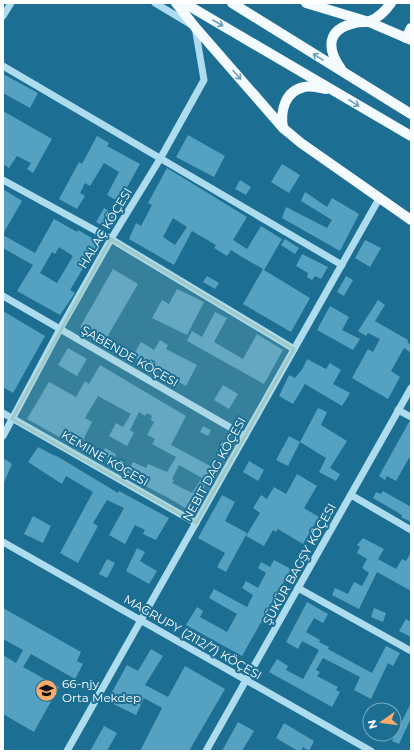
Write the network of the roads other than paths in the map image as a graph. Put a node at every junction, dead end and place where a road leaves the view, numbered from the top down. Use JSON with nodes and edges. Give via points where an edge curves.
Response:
{"nodes":[{"id":1,"x":10,"y":3,"type":"edge"},
{"id":2,"x":155,"y":3,"type":"edge"},
{"id":3,"x":176,"y":3,"type":"edge"},
{"id":4,"x":184,"y":3,"type":"edge"},
{"id":5,"x":232,"y":3,"type":"edge"},
{"id":6,"x":306,"y":3,"type":"edge"},
{"id":7,"x":391,"y":3,"type":"edge"},
{"id":8,"x":3,"y":16,"type":"edge"},
{"id":9,"x":369,"y":22,"type":"junction"},
{"id":10,"x":195,"y":27,"type":"junction"},
{"id":11,"x":411,"y":28,"type":"edge"},
{"id":12,"x":408,"y":39,"type":"edge"},
{"id":13,"x":3,"y":66,"type":"edge"},
{"id":14,"x":342,"y":72,"type":"junction"},
{"id":15,"x":334,"y":91,"type":"junction"},
{"id":16,"x":411,"y":114,"type":"edge"},
{"id":17,"x":283,"y":128,"type":"junction"},
{"id":18,"x":411,"y":136,"type":"edge"},
{"id":19,"x":160,"y":159,"type":"junction"},
{"id":20,"x":3,"y":180,"type":"edge"},
{"id":21,"x":380,"y":197,"type":"junction"},
{"id":22,"x":411,"y":220,"type":"edge"},
{"id":23,"x":111,"y":239,"type":"junction"},
{"id":24,"x":342,"y":265,"type":"junction"},
{"id":25,"x":3,"y":296,"type":"edge"},
{"id":26,"x":60,"y":329,"type":"junction"},
{"id":27,"x":294,"y":349,"type":"junction"},
{"id":28,"x":411,"y":388,"type":"edge"},
{"id":29,"x":398,"y":410,"type":"junction"},
{"id":30,"x":3,"y":413,"type":"edge"},
{"id":31,"x":411,"y":417,"type":"edge"},
{"id":32,"x":12,"y":419,"type":"junction"},
{"id":33,"x":3,"y":436,"type":"edge"},
{"id":34,"x":245,"y":436,"type":"junction"},
{"id":35,"x":351,"y":495,"type":"junction"},
{"id":36,"x":196,"y":523,"type":"junction"},
{"id":37,"x":411,"y":530,"type":"edge"},
{"id":38,"x":3,"y":542,"type":"edge"},
{"id":39,"x":298,"y":588,"type":"junction"},
{"id":40,"x":141,"y":620,"type":"junction"},
{"id":41,"x":411,"y":651,"type":"edge"},
{"id":42,"x":247,"y":680,"type":"junction"},
{"id":43,"x":67,"y":751,"type":"edge"},
{"id":44,"x":206,"y":751,"type":"edge"},
{"id":45,"x":371,"y":751,"type":"edge"}],
"edges":[{"from":1,"to":8,"type":"street"},
{"from":2,"to":10,"type":"street"},
{"from":3,"to":10,"type":"main road"},
{"from":4,"to":15,"type":"main road","one_way":true},
{"from":14,"to":5,"type":"main road","one_way":true},
{"from":6,"to":9,"type":"main road"},
{"from":7,"to":9,"type":"main road"},
{"from":9,"to":12,"type":"main road"},
{"from":9,"to":14,"type":"main road","via":[[357,22],[340,27],[333,35],[331,48]]},
{"from":10,"to":17,"type":"main road","one_way":true},
{"from":10,"to":19,"type":"street","name":"HALAÇ KÖÇESI","via":[[204,80]]},
{"from":11,"to":12,"type":"main road"},
{"from":13,"to":19,"type":"street"},
{"from":14,"to":16,"type":"main road"},
{"from":15,"to":17,"type":"main road","via":[[311,86],[289,95],[284,105]]},
{"from":15,"to":18,"type":"main road","one_way":true},
{"from":17,"to":21,"type":"main road","via":[[301,144]]},
{"from":19,"to":23,"type":"street","name":"HALAÇ KÖÇESI"},
{"from":19,"to":24,"type":"street"},
{"from":20,"to":23,"type":"street"},
{"from":21,"to":22,"type":"main road"},
{"from":21,"to":24,"type":"street","name":"NEBIT DAG KÖÇESI"},
{"from":23,"to":26,"type":"street","name":"HALAÇ KÖÇESI"},
{"from":23,"to":27,"type":"street"},
{"from":24,"to":27,"type":"street","name":"NEBIT DAG KÖÇESI"},
{"from":25,"to":26,"type":"street","name":"ŞABENDE KÖÇESI"},
{"from":26,"to":32,"type":"street","name":"HALAÇ KÖÇESI"},
{"from":26,"to":34,"type":"street","name":"ŞABENDE KÖÇESI"},
{"from":27,"to":34,"type":"street","name":"NEBIT DAG KÖÇESI"},
{"from":28,"to":29,"type":"street","name":"ŞÜKÜR BAGŞY KÖÇESI"},
{"from":29,"to":31,"type":"street"},
{"from":29,"to":35,"type":"street","name":"ŞÜKÜR BAGŞY KÖÇESI"},
{"from":30,"to":32,"type":"street","name":"KEMINE KÖÇESI"},
{"from":32,"to":33,"type":"street","name":"HALAÇ KÖÇESI"},
{"from":32,"to":36,"type":"street","name":"KEMINE KÖÇESI"},
{"from":34,"to":36,"type":"street","name":"NEBIT DAG KÖÇESI"},
{"from":35,"to":37,"type":"street"},
{"from":35,"to":39,"type":"street","name":"ŞÜKÜR BAGŞY KÖÇESI"},
{"from":36,"to":40,"type":"street","name":"NEBIT DAG KÖÇESI"},
{"from":38,"to":40,"type":"street","name":"MAGRUPY (2112/7) KÖÇESI"},
{"from":39,"to":41,"type":"street"},
{"from":39,"to":42,"type":"street","name":"ŞÜKÜR BAGŞY KÖÇESI"},
{"from":40,"to":42,"type":"street","name":"MAGRUPY (2112/7) KÖÇESI"},
{"from":40,"to":43,"type":"street","name":"NEBIT DAG KÖÇESI"},
{"from":42,"to":44,"type":"street","name":"ŞÜKÜR BAGŞY KÖÇESI"},
{"from":42,"to":45,"type":"street","name":"MAGRUPY (2112/7) KÖÇESI"}]}
